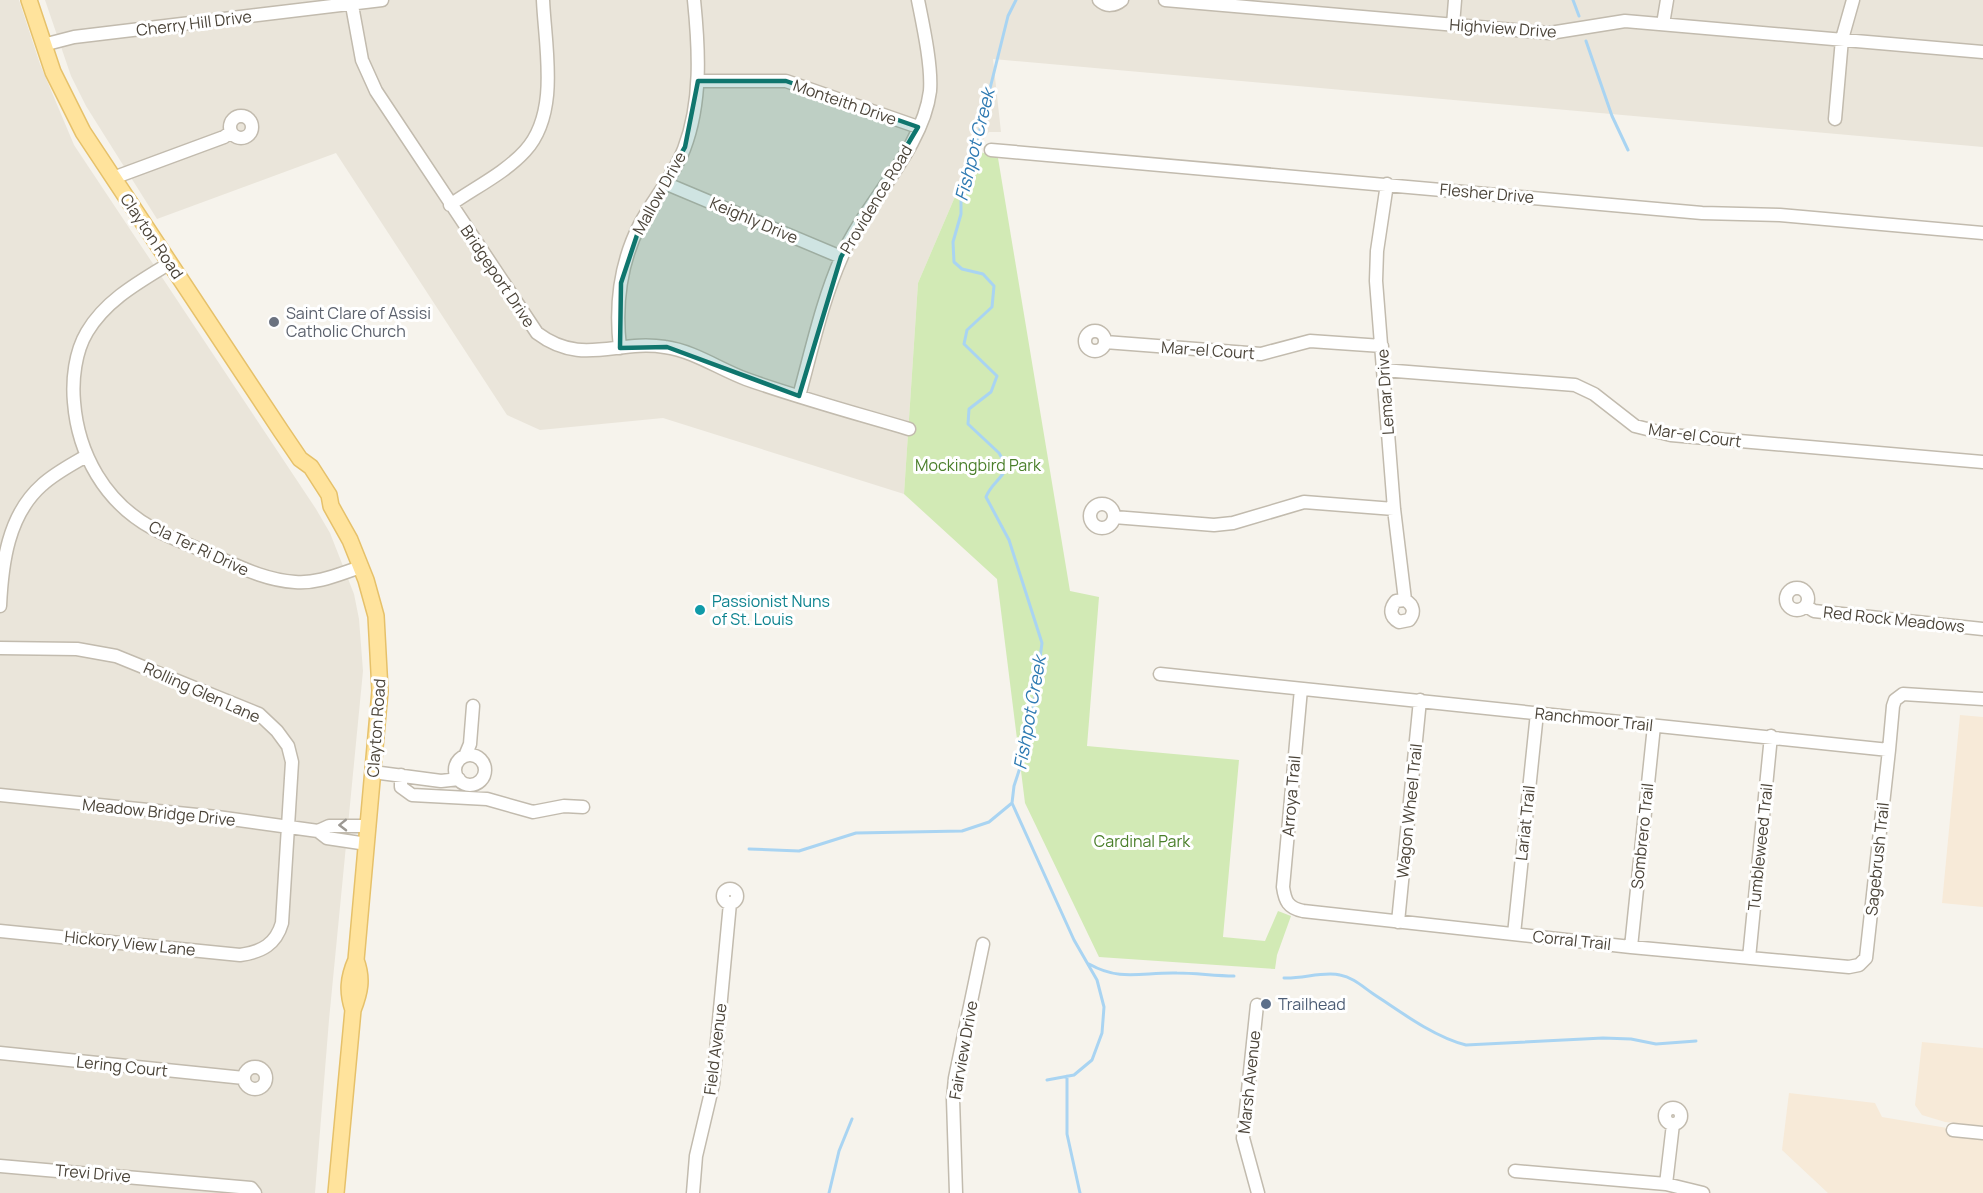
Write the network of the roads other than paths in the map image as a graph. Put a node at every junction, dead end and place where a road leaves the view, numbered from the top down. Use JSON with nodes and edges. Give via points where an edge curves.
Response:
{"nodes":[{"id":1,"x":29,"y":0,"type":"edge"},
{"id":2,"x":382,"y":0,"type":"edge"},
{"id":3,"x":543,"y":0,"type":"edge"},
{"id":4,"x":694,"y":0,"type":"edge"},
{"id":5,"x":918,"y":0,"type":"edge"},
{"id":6,"x":1099,"y":0,"type":"edge"},
{"id":7,"x":1122,"y":0,"type":"edge"},
{"id":8,"x":1165,"y":0,"type":"edge"},
{"id":9,"x":1455,"y":0,"type":"edge"},
{"id":10,"x":1667,"y":0,"type":"edge"},
{"id":11,"x":1852,"y":0,"type":"edge"},
{"id":12,"x":351,"y":2,"type":"edge"},
{"id":13,"x":1663,"y":24,"type":"junction"},
{"id":14,"x":1453,"y":25,"type":"junction"},
{"id":15,"x":1842,"y":39,"type":"junction"},
{"id":16,"x":44,"y":45,"type":"junction"},
{"id":17,"x":1983,"y":52,"type":"edge"},
{"id":18,"x":698,"y":81,"type":"junction"},
{"id":19,"x":1835,"y":119,"type":"dead end"},
{"id":20,"x":918,"y":127,"type":"junction"},
{"id":21,"x":231,"y":132,"type":"dead end"},
{"id":22,"x":991,"y":150,"type":"dead end"},
{"id":23,"x":113,"y":178,"type":"junction"},
{"id":24,"x":667,"y":184,"type":"junction"},
{"id":25,"x":1387,"y":184,"type":"junction"},
{"id":26,"x":450,"y":205,"type":"junction"},
{"id":27,"x":1983,"y":233,"type":"edge"},
{"id":28,"x":841,"y":257,"type":"junction"},
{"id":29,"x":170,"y":263,"type":"junction"},
{"id":30,"x":1105,"y":342,"type":"dead end"},
{"id":31,"x":1382,"y":346,"type":"junction"},
{"id":32,"x":620,"y":348,"type":"junction"},
{"id":33,"x":1383,"y":370,"type":"junction"},
{"id":34,"x":799,"y":396,"type":"junction"},
{"id":35,"x":909,"y":429,"type":"dead end"},
{"id":36,"x":86,"y":456,"type":"junction"},
{"id":37,"x":1983,"y":462,"type":"edge"},
{"id":38,"x":1394,"y":509,"type":"junction"},
{"id":39,"x":1114,"y":517,"type":"dead end"},
{"id":40,"x":361,"y":567,"type":"junction"},
{"id":41,"x":1405,"y":600,"type":"dead end"},
{"id":42,"x":0,"y":606,"type":"edge"},
{"id":43,"x":1806,"y":606,"type":"dead end"},
{"id":44,"x":1983,"y":629,"type":"edge"},
{"id":45,"x":0,"y":648,"type":"edge"},
{"id":46,"x":1160,"y":674,"type":"dead end"},
{"id":47,"x":1301,"y":689,"type":"junction"},
{"id":48,"x":1983,"y":699,"type":"edge"},
{"id":49,"x":1420,"y":700,"type":"junction"},
{"id":50,"x":473,"y":706,"type":"dead end"},
{"id":51,"x":1537,"y":712,"type":"junction"},
{"id":52,"x":1654,"y":726,"type":"junction"},
{"id":53,"x":1771,"y":736,"type":"junction"},
{"id":54,"x":1889,"y":750,"type":"junction"},
{"id":55,"x":465,"y":756,"type":"junction"},
{"id":56,"x":373,"y":772,"type":"junction"},
{"id":57,"x":401,"y":775,"type":"junction"},
{"id":58,"x":459,"y":779,"type":"junction"},
{"id":59,"x":0,"y":795,"type":"edge"},
{"id":60,"x":583,"y":807,"type":"dead end"},
{"id":61,"x":369,"y":826,"type":"junction"},
{"id":62,"x":289,"y":828,"type":"junction"},
{"id":63,"x":318,"y":831,"type":"junction"},
{"id":64,"x":368,"y":844,"type":"junction"},
{"id":65,"x":730,"y":903,"type":"dead end"},
{"id":66,"x":1287,"y":903,"type":"joint"},
{"id":67,"x":1398,"y":922,"type":"junction"},
{"id":68,"x":0,"y":931,"type":"edge"},
{"id":69,"x":1514,"y":934,"type":"junction"},
{"id":70,"x":983,"y":944,"type":"dead end"},
{"id":71,"x":1631,"y":947,"type":"junction"},
{"id":72,"x":260,"y":950,"type":"joint"},
{"id":73,"x":1749,"y":958,"type":"junction"},
{"id":74,"x":1860,"y":965,"type":"joint"},
{"id":75,"x":1257,"y":1005,"type":"dead end"},
{"id":76,"x":0,"y":1053,"type":"edge"},
{"id":77,"x":244,"y":1078,"type":"dead end"},
{"id":78,"x":1673,"y":1124,"type":"dead end"},
{"id":79,"x":1953,"y":1130,"type":"dead end"},
{"id":80,"x":1983,"y":1132,"type":"edge"},
{"id":81,"x":0,"y":1166,"type":"edge"},
{"id":82,"x":1515,"y":1171,"type":"dead end"},
{"id":83,"x":1666,"y":1184,"type":"junction"},
{"id":84,"x":255,"y":1193,"type":"edge"},
{"id":85,"x":336,"y":1193,"type":"edge"},
{"id":86,"x":693,"y":1193,"type":"edge"},
{"id":87,"x":956,"y":1193,"type":"edge"},
{"id":88,"x":1258,"y":1193,"type":"edge"},
{"id":89,"x":1703,"y":1193,"type":"edge"}],
"edges":[{"from":1,"to":16,"type":"main road","name":"Clayton Road"},
{"from":2,"to":12,"type":"street","name":"Cherry Hill Drive"},
{"from":3,"to":26,"type":"street","via":[[547,91],[538,129],[519,157]]},
{"from":4,"to":18,"type":"street","name":"Mallow Drive"},
{"from":5,"to":20,"type":"street","name":"Providence Road","via":[[930,75],[930,91]]},
{"from":6,"to":7,"type":"street","via":[[1111,6]]},
{"from":8,"to":14,"type":"street","name":"Highview Drive"},
{"from":9,"to":14,"type":"street"},
{"from":10,"to":13,"type":"street"},
{"from":11,"to":15,"type":"street"},
{"from":12,"to":16,"type":"street","name":"Cherry Hill Drive","via":[[74,37]]},
{"from":12,"to":26,"type":"street","name":"Bridgeport Drive","via":[[355,34],[368,76]]},
{"from":13,"to":14,"type":"street","name":"Highview Drive","via":[[1625,21],[1550,33]]},
{"from":13,"to":15,"type":"street","name":"Highview Drive"},
{"from":15,"to":17,"type":"street","name":"Highview Drive"},
{"from":15,"to":19,"type":"street"},
{"from":16,"to":23,"type":"main road","name":"Clayton Road","via":[[68,104]]},
{"from":18,"to":20,"type":"street","name":"Monteith Drive","via":[[786,81]]},
{"from":18,"to":24,"type":"street","name":"Mallow Drive","via":[[685,147]]},
{"from":20,"to":28,"type":"street","name":"Providence Road"},
{"from":21,"to":23,"type":"street"},
{"from":22,"to":25,"type":"street","name":"Flesher Drive"},
{"from":23,"to":29,"type":"main road","name":"Clayton Road"},
{"from":24,"to":28,"type":"street","name":"Keighly Drive"},
{"from":24,"to":32,"type":"street","name":"Mallow Drive","via":[[641,224],[625,265],[618,302]]},
{"from":25,"to":27,"type":"street","name":"Flesher Drive","via":[[1713,214],[1780,215]]},
{"from":25,"to":31,"type":"street","name":"Lemar Drive","via":[[1376,281]]},
{"from":26,"to":32,"type":"street","name":"Bridgeport Drive","via":[[537,333],[572,351]]},
{"from":28,"to":34,"type":"street","name":"Providence Road"},
{"from":29,"to":36,"type":"street","name":"Cla Ter Ri Drive","via":[[110,304],[86,334],[72,386],[76,429]]},
{"from":29,"to":40,"type":"main road","name":"Clayton Road","via":[[300,459],[311,467],[329,495]]},
{"from":30,"to":31,"type":"street","name":"Mar-el Court","via":[[1261,354],[1310,341]]},
{"from":31,"to":33,"type":"street","name":"Lemar Drive"},
{"from":32,"to":34,"type":"street","name":"Bridgeport Drive","via":[[667,347]]},
{"from":33,"to":37,"type":"street","name":"Mar-el Court","via":[[1575,385],[1594,394],[1635,426],[1671,435]]},
{"from":33,"to":38,"type":"street","name":"Lemar Drive"},
{"from":34,"to":35,"type":"street","name":"Bridgeport Drive"},
{"from":36,"to":40,"type":"street","name":"Cla Ter Ri Drive","via":[[105,488],[131,514],[152,528],[250,572],[274,580],[306,582]]},
{"from":36,"to":42,"type":"street","via":[[42,485],[22,511],[3,561]]},
{"from":38,"to":39,"type":"street","via":[[1304,502],[1214,525]]},
{"from":38,"to":41,"type":"street","name":"Lemar Drive"},
{"from":40,"to":56,"type":"main road","name":"Clayton Road","via":[[376,616],[379,654]]},
{"from":43,"to":44,"type":"street","name":"Red Rock Meadows","via":[[1814,611]]},
{"from":45,"to":62,"type":"street","name":"Rolling Glen Lane","via":[[77,649],[116,656],[258,714],[288,746],[292,781]]},
{"from":46,"to":47,"type":"street","name":"Ranchmoor Trail"},
{"from":47,"to":49,"type":"street","name":"Ranchmoor Trail"},
{"from":47,"to":66,"type":"street","name":"Arroya Trail","via":[[1283,887]]},
{"from":48,"to":54,"type":"street","via":[[1904,693],[1893,706]]},
{"from":49,"to":51,"type":"street","name":"Ranchmoor Trail"},
{"from":49,"to":67,"type":"street","name":"Wagon Wheel Trail"},
{"from":50,"to":55,"type":"street","via":[[470,744]]},
{"from":51,"to":52,"type":"street","name":"Ranchmoor Trail"},
{"from":51,"to":69,"type":"street","name":"Lariat Trail"},
{"from":52,"to":53,"type":"street","name":"Ranchmoor Trail"},
{"from":52,"to":71,"type":"street","name":"Sombrero Trail"},
{"from":53,"to":54,"type":"street","name":"Ranchmoor Trail"},
{"from":53,"to":73,"type":"street","name":"Tumbleweed Trail"},
{"from":54,"to":74,"type":"street","name":"Sagebrush Trail","via":[[1866,958]]},
{"from":55,"to":58,"type":"street","via":[[456,766]]},
{"from":55,"to":58,"type":"street","via":[[478,758],[484,765],[484,774],[471,785]]},
{"from":56,"to":57,"type":"street"},
{"from":56,"to":61,"type":"main road","name":"Clayton Road"},
{"from":57,"to":58,"type":"street","via":[[441,781]]},
{"from":57,"to":60,"type":"street","via":[[401,787],[412,795],[487,799],[541,813],[564,806]]},
{"from":59,"to":62,"type":"street","name":"Meadow Bridge Drive"},
{"from":61,"to":63,"type":"street","name":"Meadow Bridge Drive","one_way":true,"via":[[329,826]]},
{"from":61,"to":64,"type":"main road","name":"Clayton Road"},
{"from":62,"to":63,"type":"street","name":"Meadow Bridge Drive"},
{"from":62,"to":72,"type":"street","name":"Rolling Glen Lane","via":[[282,923],[273,942]]},
{"from":63,"to":64,"type":"street","name":"Meadow Bridge Drive","via":[[327,838]]},
{"from":64,"to":85,"type":"main road","name":"Clayton Road","via":[[356,960],[361,974],[353,1010]]},
{"from":65,"to":86,"type":"street","name":"Field Avenue","via":[[713,1084],[696,1156]]},
{"from":66,"to":67,"type":"street","name":"Corral Trail","via":[[1302,911]]},
{"from":67,"to":69,"type":"street","name":"Corral Trail"},
{"from":68,"to":72,"type":"street","name":"Hickory View Lane","via":[[240,955]]},
{"from":69,"to":71,"type":"street","name":"Corral Trail"},
{"from":70,"to":87,"type":"street","name":"Fairview Drive","via":[[955,1078]]},
{"from":71,"to":73,"type":"street","name":"Corral Trail"},
{"from":73,"to":74,"type":"street","name":"Corral Trail"},
{"from":75,"to":88,"type":"street","name":"Marsh Avenue","via":[[1242,1138]]},
{"from":76,"to":77,"type":"street","name":"Lering Court"},
{"from":78,"to":83,"type":"street"},
{"from":79,"to":80,"type":"street"},
{"from":81,"to":84,"type":"street","name":"Trevi Drive","via":[[251,1188]]},
{"from":82,"to":83,"type":"street"},
{"from":83,"to":89,"type":"street"}]}
